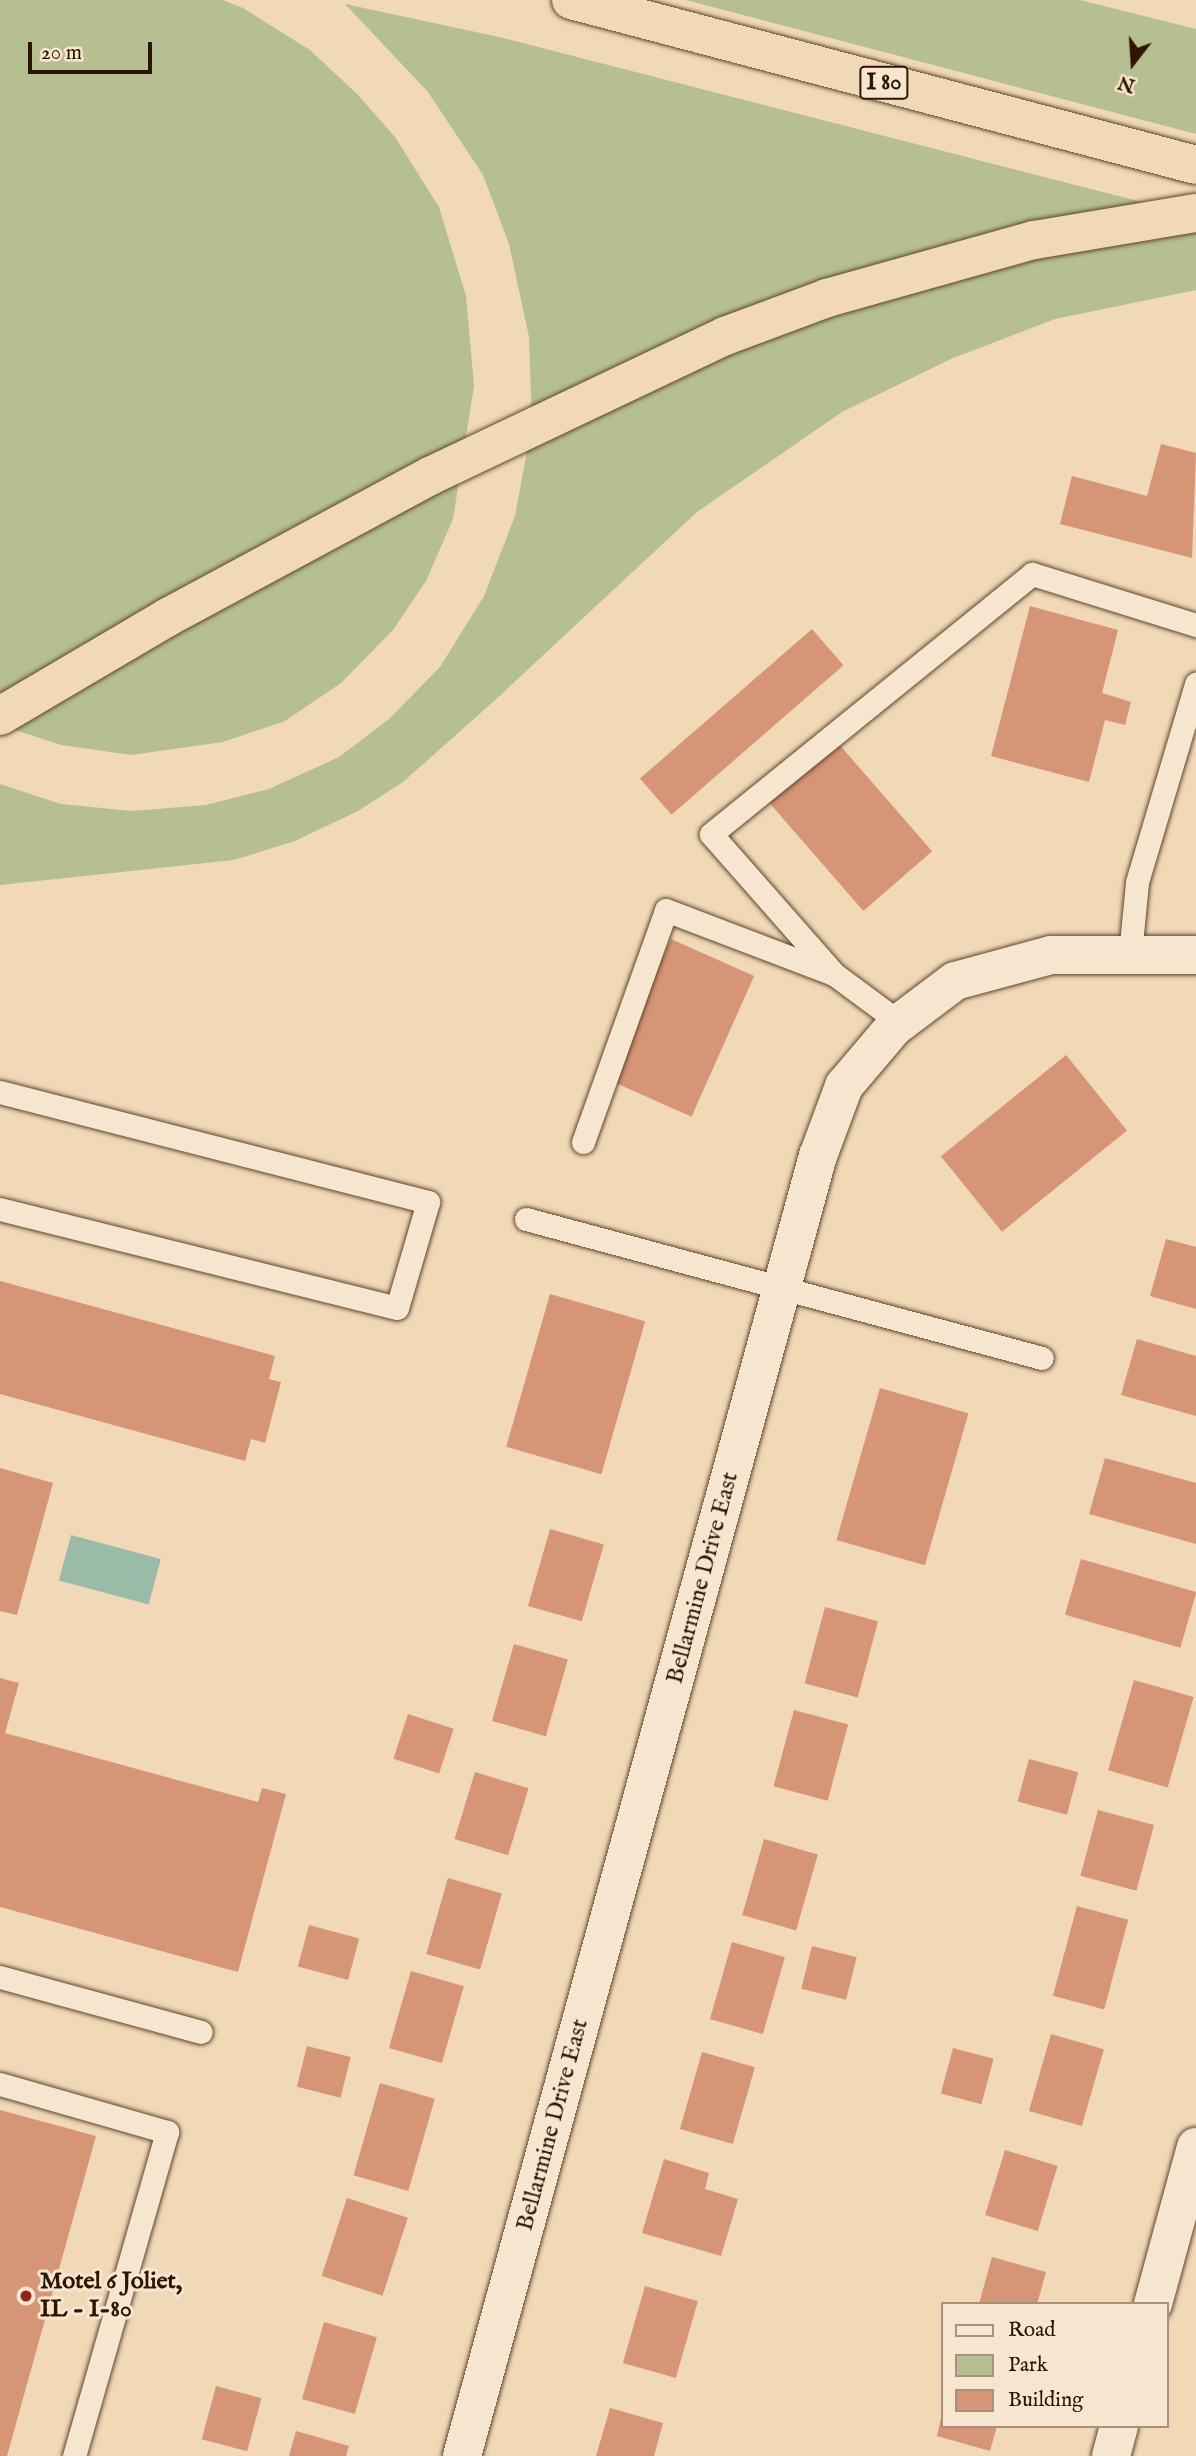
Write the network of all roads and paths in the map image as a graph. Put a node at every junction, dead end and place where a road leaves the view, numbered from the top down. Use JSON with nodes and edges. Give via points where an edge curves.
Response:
{"nodes":[{"id":1,"x":571,"y":0,"type":"edge"},
{"id":2,"x":1196,"y":165,"type":"edge"},
{"id":3,"x":1196,"y":213,"type":"edge"},
{"id":4,"x":1196,"y":625,"type":"edge"},
{"id":5,"x":1196,"y":684,"type":"edge"},
{"id":6,"x":0,"y":716,"type":"edge"},
{"id":7,"x":1130,"y":954,"type":"junction"},
{"id":8,"x":1196,"y":955,"type":"edge"},
{"id":9,"x":834,"y":974,"type":"junction"},
{"id":10,"x":900,"y":1023,"type":"junction"},
{"id":11,"x":0,"y":1092,"type":"edge"},
{"id":12,"x":583,"y":1142,"type":"dead end"},
{"id":13,"x":0,"y":1209,"type":"edge"},
{"id":14,"x":526,"y":1219,"type":"dead end"},
{"id":15,"x":782,"y":1290,"type":"junction"},
{"id":16,"x":1042,"y":1358,"type":"dead end"},
{"id":17,"x":0,"y":1977,"type":"edge"},
{"id":18,"x":201,"y":2032,"type":"dead end"},
{"id":19,"x":0,"y":2084,"type":"edge"},
{"id":20,"x":1196,"y":2147,"type":"edge"},
{"id":21,"x":1154,"y":2302,"type":"edge"},
{"id":22,"x":1118,"y":2428,"type":"edge"},
{"id":23,"x":74,"y":2456,"type":"edge"},
{"id":24,"x":462,"y":2456,"type":"edge"},
{"id":25,"x":1111,"y":2456,"type":"edge"}],
"edges":[{"from":1,"to":2,"type":"highway","number":"I 80"},
{"from":3,"to":6,"type":"highway","via":[[1034,240],[827,298],[725,336],[406,489]]},
{"from":4,"to":9,"type":"lane","via":[[1032,574],[711,834]]},
{"from":5,"to":7,"type":"lane","via":[[1137,882]]},
{"from":7,"to":8,"type":"street","name":"Bellarmine Drive East"},
{"from":7,"to":10,"type":"street","name":"Bellarmine Drive East","via":[[1051,955],[955,981]]},
{"from":9,"to":10,"type":"lane"},
{"from":9,"to":12,"type":"lane","via":[[666,910]]},
{"from":10,"to":15,"type":"street","name":"Bellarmine Drive East","via":[[844,1086]]},
{"from":11,"to":13,"type":"lane","via":[[428,1202],[397,1308]]},
{"from":14,"to":15,"type":"lane"},
{"from":15,"to":16,"type":"lane"},
{"from":15,"to":24,"type":"street","name":"Bellarmine Drive East"},
{"from":17,"to":18,"type":"lane"},
{"from":19,"to":23,"type":"lane","via":[[167,2132]]},
{"from":20,"to":21,"type":"street"},
{"from":22,"to":25,"type":"street"}]}
